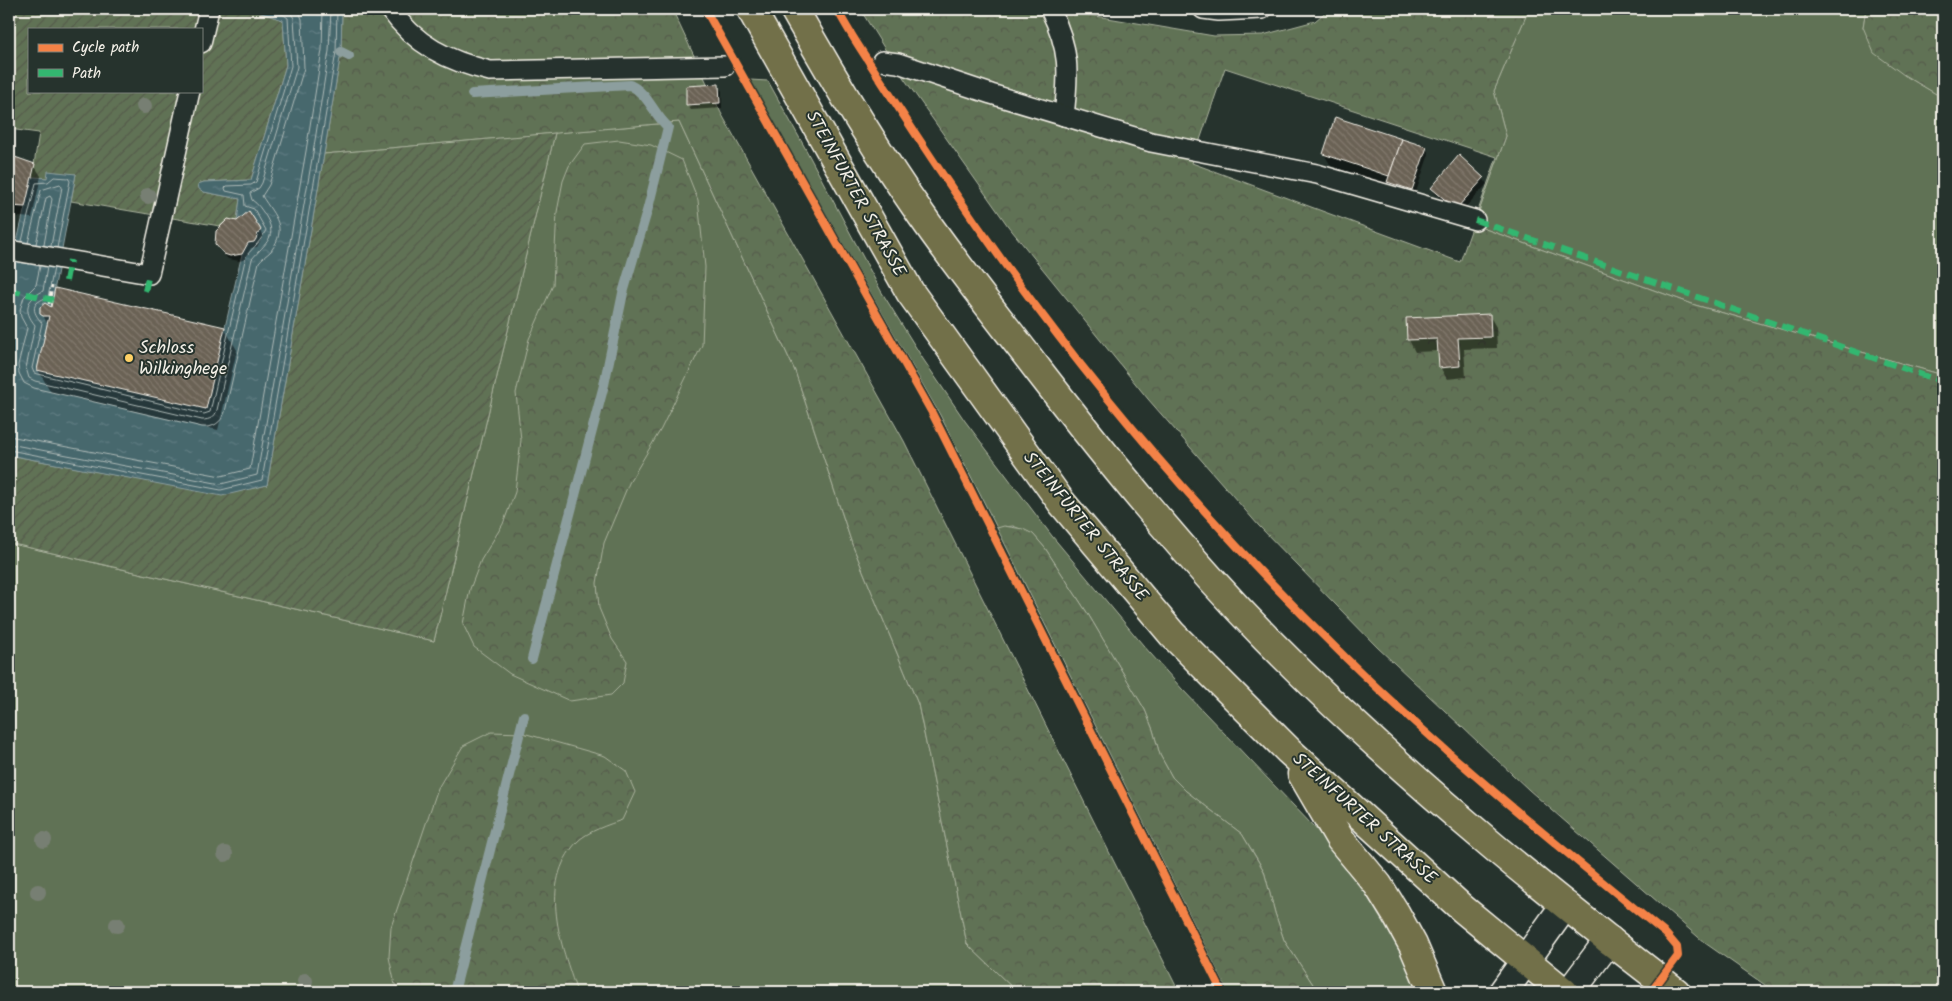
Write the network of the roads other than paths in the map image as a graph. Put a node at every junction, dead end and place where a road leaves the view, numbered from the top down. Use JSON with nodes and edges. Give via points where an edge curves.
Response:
{"nodes":[{"id":1,"x":209,"y":9,"type":"edge"},
{"id":2,"x":390,"y":9,"type":"edge"},
{"id":3,"x":751,"y":9,"type":"edge"},
{"id":4,"x":794,"y":9,"type":"edge"},
{"id":5,"x":1050,"y":9,"type":"edge"},
{"id":6,"x":1203,"y":9,"type":"edge"},
{"id":7,"x":1262,"y":9,"type":"edge"},
{"id":8,"x":202,"y":39,"type":"edge"},
{"id":9,"x":882,"y":61,"type":"dead end"},
{"id":10,"x":725,"y":66,"type":"dead end"},
{"id":11,"x":190,"y":92,"type":"edge"},
{"id":12,"x":1064,"y":116,"type":"junction"},
{"id":13,"x":1475,"y":220,"type":"dead end"},
{"id":14,"x":9,"y":250,"type":"edge"},
{"id":15,"x":1289,"y":751,"type":"junction"},
{"id":16,"x":1565,"y":905,"type":"junction"},
{"id":17,"x":1609,"y":940,"type":"junction"},
{"id":18,"x":1525,"y":959,"type":"junction"},
{"id":19,"x":1433,"y":992,"type":"edge"},
{"id":20,"x":1503,"y":992,"type":"edge"},
{"id":21,"x":1564,"y":992,"type":"edge"},
{"id":22,"x":1570,"y":992,"type":"edge"},
{"id":23,"x":1676,"y":992,"type":"edge"}],
"edges":[{"from":1,"to":8,"type":"lane"},
{"from":2,"to":10,"type":"lane","via":[[400,24],[441,55],[490,71]]},
{"from":3,"to":15,"type":"main road","name":"STEINFURTER STRASSE","via":[[910,292],[1062,503],[1172,634]]},
{"from":4,"to":16,"type":"main road","via":[[851,109],[921,215],[1149,510],[1242,613],[1328,698],[1478,833]]},
{"from":5,"to":12,"type":"lane","via":[[1061,32],[1067,59]]},
{"from":6,"to":7,"type":"lane"},
{"from":9,"to":12,"type":"lane","via":[[898,63]]},
{"from":11,"to":14,"type":"lane","via":[[149,274]]},
{"from":12,"to":13,"type":"lane","via":[[1151,142],[1317,174]]},
{"from":15,"to":18,"type":"main road","name":"STEINFURTER STRASSE","via":[[1456,903]]},
{"from":15,"to":19,"type":"main road","via":[[1340,839],[1378,885],[1396,914]]},
{"from":16,"to":17,"type":"main road"},
{"from":16,"to":18,"type":"main road"},
{"from":17,"to":22,"type":"main road"},
{"from":17,"to":23,"type":"main road"},
{"from":18,"to":20,"type":"main road"},
{"from":18,"to":21,"type":"main road","name":"STEINFURTER STRASSE"}]}
